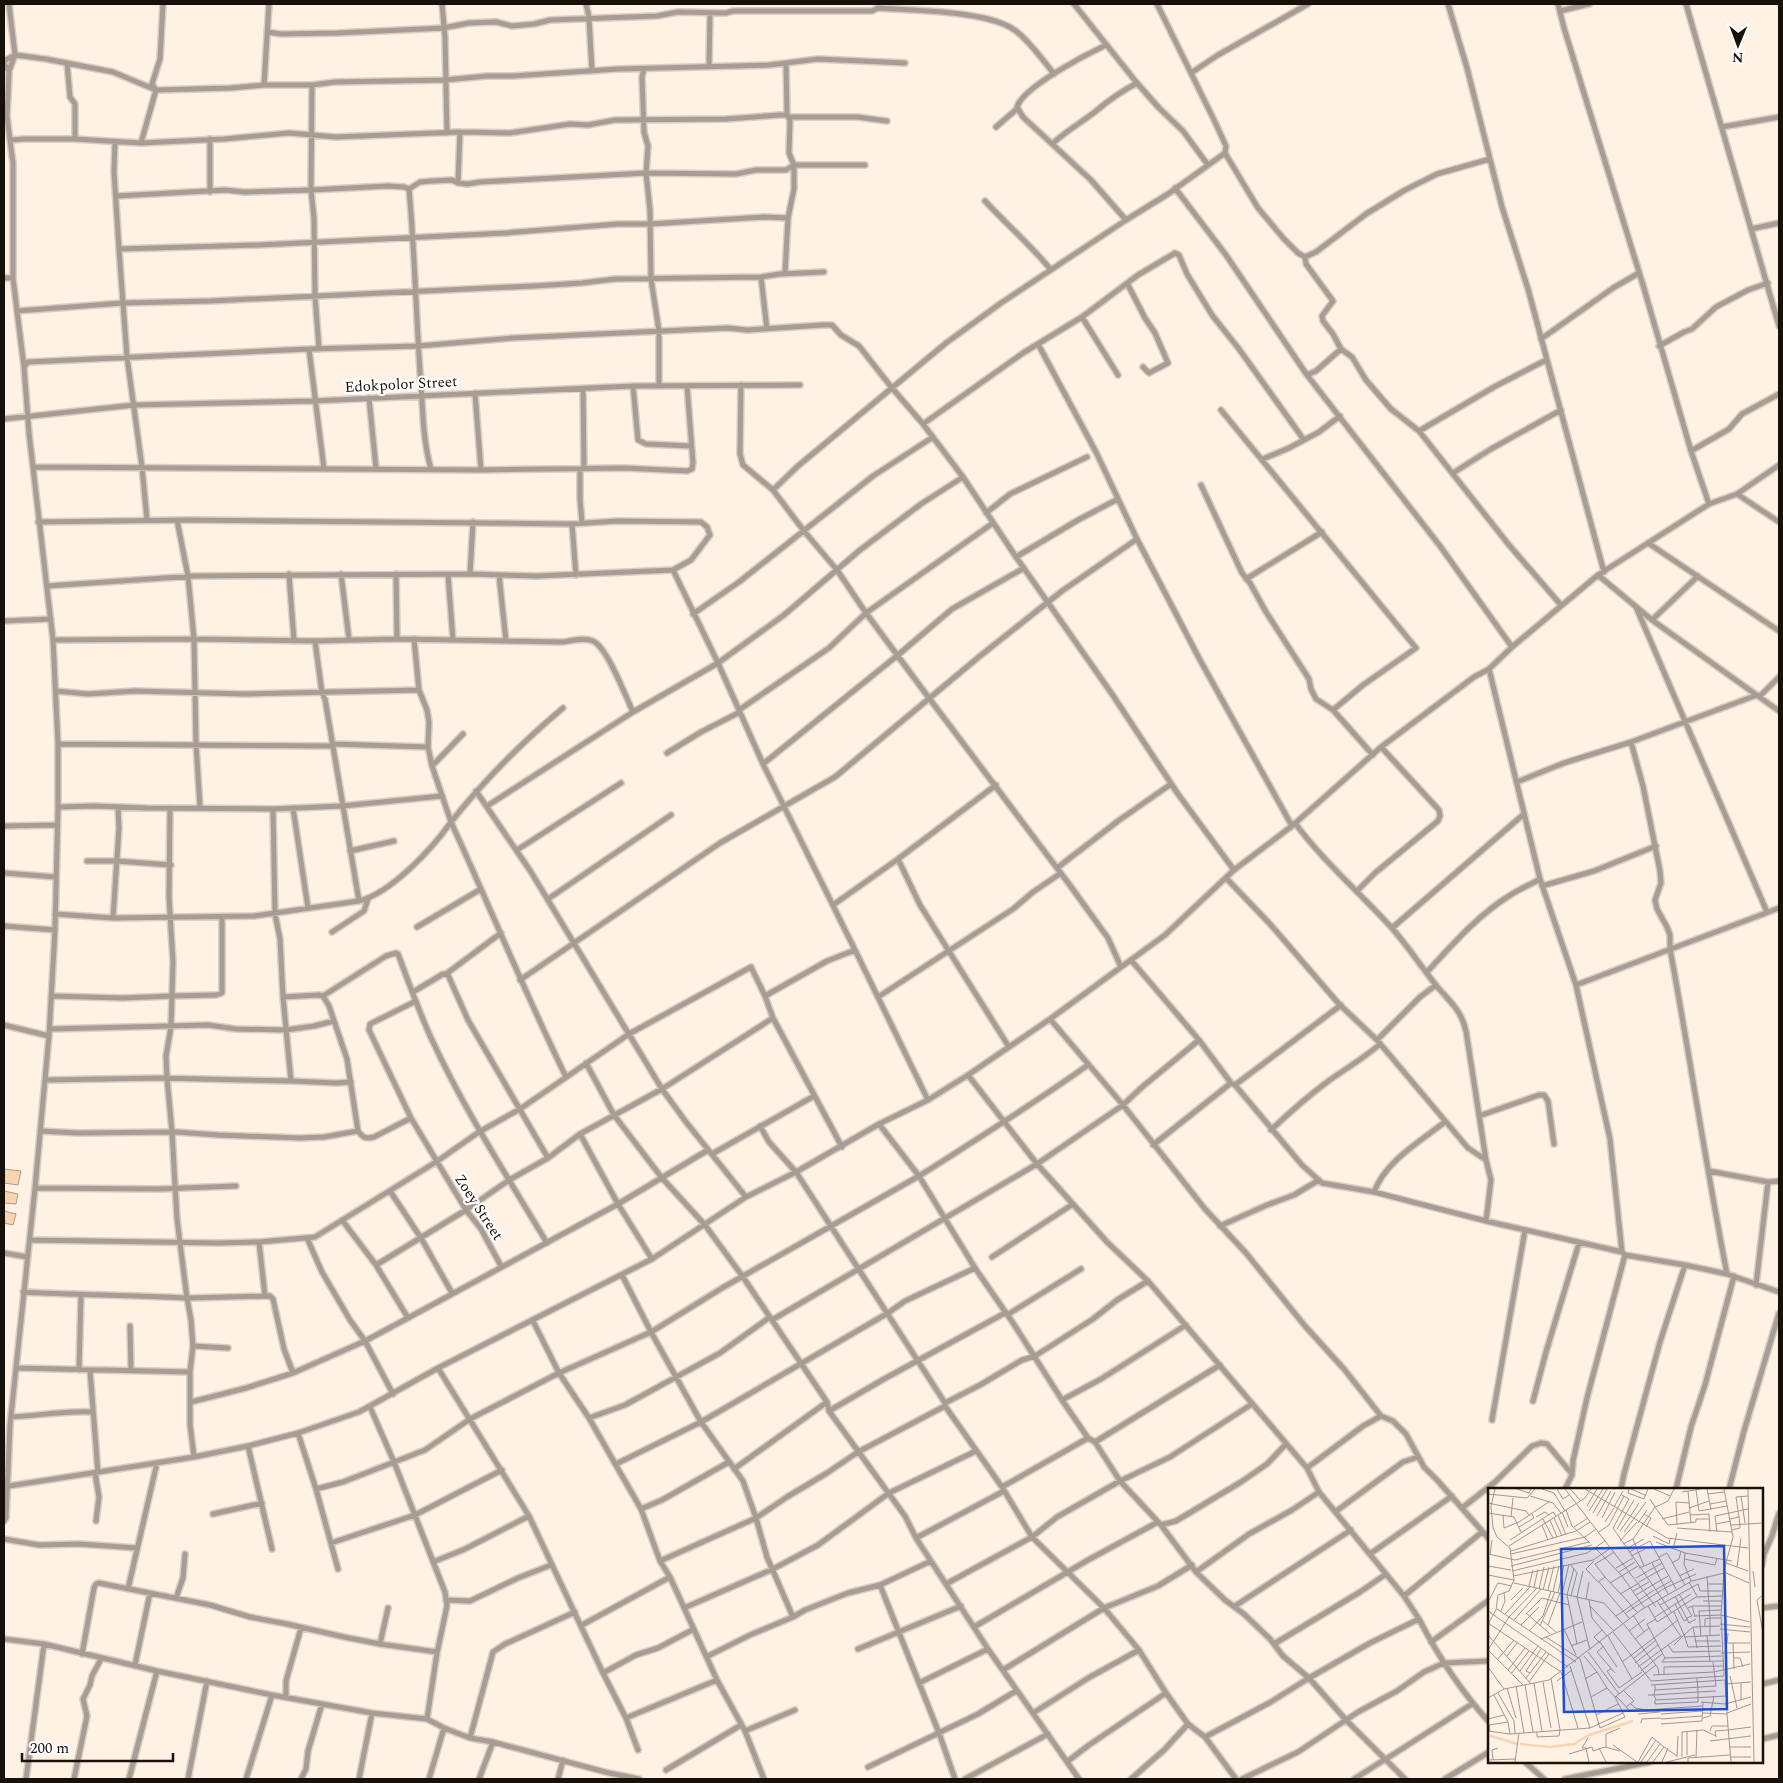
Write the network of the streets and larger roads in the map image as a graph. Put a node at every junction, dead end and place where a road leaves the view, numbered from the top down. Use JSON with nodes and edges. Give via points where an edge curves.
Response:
{"nodes":[{"id":1,"x":9,"y":4,"type":"edge"},
{"id":2,"x":163,"y":4,"type":"edge"},
{"id":3,"x":269,"y":4,"type":"edge"},
{"id":4,"x":442,"y":4,"type":"edge"},
{"id":5,"x":586,"y":4,"type":"edge"},
{"id":6,"x":732,"y":4,"type":"edge"},
{"id":7,"x":1074,"y":4,"type":"edge"},
{"id":8,"x":1157,"y":4,"type":"edge"},
{"id":9,"x":1308,"y":4,"type":"edge"},
{"id":10,"x":1448,"y":4,"type":"edge"},
{"id":11,"x":1558,"y":4,"type":"edge"},
{"id":12,"x":1589,"y":4,"type":"edge"},
{"id":13,"x":1686,"y":4,"type":"edge"},
{"id":14,"x":878,"y":6,"type":"edge"},
{"id":15,"x":733,"y":11,"type":"junction"},
{"id":16,"x":1560,"y":11,"type":"junction"},
{"id":17,"x":710,"y":13,"type":"junction"},
{"id":18,"x":589,"y":18,"type":"junction"},
{"id":19,"x":443,"y":28,"type":"junction"},
{"id":20,"x":267,"y":32,"type":"junction"},
{"id":21,"x":1106,"y":45,"type":"junction"},
{"id":22,"x":15,"y":55,"type":"junction"},
{"id":23,"x":4,"y":63,"type":"edge"},
{"id":24,"x":67,"y":63,"type":"junction"},
{"id":25,"x":786,"y":63,"type":"junction"},
{"id":26,"x":905,"y":63,"type":"dead end"},
{"id":27,"x":710,"y":67,"type":"junction"},
{"id":28,"x":644,"y":69,"type":"junction"},
{"id":29,"x":9,"y":71,"type":"junction"},
{"id":30,"x":592,"y":71,"type":"junction"},
{"id":31,"x":1191,"y":72,"type":"junction"},
{"id":32,"x":1054,"y":74,"type":"junction"},
{"id":33,"x":445,"y":80,"type":"junction"},
{"id":34,"x":1137,"y":83,"type":"junction"},
{"id":35,"x":264,"y":84,"type":"junction"},
{"id":36,"x":312,"y":85,"type":"junction"},
{"id":37,"x":156,"y":90,"type":"junction"},
{"id":38,"x":1018,"y":108,"type":"junction"},
{"id":39,"x":6,"y":111,"type":"edge"},
{"id":40,"x":788,"y":116,"type":"junction"},
{"id":41,"x":1779,"y":117,"type":"edge"},
{"id":42,"x":645,"y":121,"type":"junction"},
{"id":43,"x":887,"y":121,"type":"dead end"},
{"id":44,"x":996,"y":127,"type":"dead end"},
{"id":45,"x":1722,"y":127,"type":"junction"},
{"id":46,"x":460,"y":132,"type":"junction"},
{"id":47,"x":447,"y":133,"type":"junction"},
{"id":48,"x":311,"y":136,"type":"junction"},
{"id":49,"x":75,"y":139,"type":"junction"},
{"id":50,"x":210,"y":139,"type":"junction"},
{"id":51,"x":10,"y":140,"type":"junction"},
{"id":52,"x":115,"y":142,"type":"junction"},
{"id":53,"x":141,"y":142,"type":"junction"},
{"id":54,"x":1052,"y":144,"type":"junction"},
{"id":55,"x":1225,"y":153,"type":"junction"},
{"id":56,"x":1490,"y":159,"type":"junction"},
{"id":57,"x":1208,"y":164,"type":"junction"},
{"id":58,"x":794,"y":165,"type":"junction"},
{"id":59,"x":865,"y":165,"type":"dead end"},
{"id":60,"x":646,"y":173,"type":"junction"},
{"id":61,"x":458,"y":183,"type":"junction"},
{"id":62,"x":1175,"y":188,"type":"junction"},
{"id":63,"x":409,"y":189,"type":"junction"},
{"id":64,"x":311,"y":190,"type":"junction"},
{"id":65,"x":210,"y":192,"type":"junction"},
{"id":66,"x":116,"y":196,"type":"junction"},
{"id":67,"x":985,"y":201,"type":"dead end"},
{"id":68,"x":788,"y":218,"type":"junction"},
{"id":69,"x":1126,"y":220,"type":"junction"},
{"id":70,"x":1779,"y":222,"type":"edge"},
{"id":71,"x":650,"y":224,"type":"junction"},
{"id":72,"x":1751,"y":229,"type":"junction"},
{"id":73,"x":414,"y":237,"type":"junction"},
{"id":74,"x":314,"y":242,"type":"junction"},
{"id":75,"x":119,"y":249,"type":"junction"},
{"id":76,"x":1306,"y":257,"type":"junction"},
{"id":77,"x":1051,"y":270,"type":"junction"},
{"id":78,"x":824,"y":272,"type":"dead end"},
{"id":79,"x":785,"y":273,"type":"junction"},
{"id":80,"x":1639,"y":273,"type":"junction"},
{"id":81,"x":761,"y":277,"type":"junction"},
{"id":82,"x":4,"y":278,"type":"edge"},
{"id":83,"x":14,"y":278,"type":"junction"},
{"id":84,"x":651,"y":278,"type":"junction"},
{"id":85,"x":1127,"y":283,"type":"junction"},
{"id":86,"x":1768,"y":283,"type":"junction"},
{"id":87,"x":414,"y":291,"type":"junction"},
{"id":88,"x":315,"y":296,"type":"junction"},
{"id":89,"x":123,"y":303,"type":"junction"},
{"id":90,"x":17,"y":311,"type":"junction"},
{"id":91,"x":1082,"y":317,"type":"junction"},
{"id":92,"x":1779,"y":326,"type":"edge"},
{"id":93,"x":767,"y":329,"type":"junction"},
{"id":94,"x":659,"y":331,"type":"junction"},
{"id":95,"x":1541,"y":339,"type":"junction"},
{"id":96,"x":1038,"y":344,"type":"junction"},
{"id":97,"x":418,"y":346,"type":"junction"},
{"id":98,"x":1659,"y":346,"type":"junction"},
{"id":99,"x":309,"y":349,"type":"junction"},
{"id":100,"x":319,"y":349,"type":"junction"},
{"id":101,"x":1341,"y":349,"type":"junction"},
{"id":102,"x":127,"y":357,"type":"junction"},
{"id":103,"x":1546,"y":360,"type":"junction"},
{"id":104,"x":24,"y":367,"type":"junction"},
{"id":105,"x":1143,"y":367,"type":"dead end"},
{"id":106,"x":1118,"y":375,"type":"dead end"},
{"id":107,"x":1307,"y":375,"type":"junction"},
{"id":108,"x":741,"y":385,"type":"junction"},
{"id":109,"x":800,"y":385,"type":"dead end"},
{"id":110,"x":633,"y":386,"type":"junction"},
{"id":111,"x":659,"y":386,"type":"junction"},
{"id":112,"x":686,"y":386,"type":"junction"},
{"id":113,"x":892,"y":388,"type":"junction"},
{"id":114,"x":583,"y":389,"type":"junction"},
{"id":115,"x":476,"y":393,"type":"junction"},
{"id":116,"x":1779,"y":394,"type":"edge"},
{"id":117,"x":422,"y":396,"type":"junction"},
{"id":118,"x":369,"y":398,"type":"junction"},
{"id":119,"x":314,"y":401,"type":"junction"},
{"id":120,"x":134,"y":405,"type":"junction"},
{"id":121,"x":1221,"y":410,"type":"dead end"},
{"id":122,"x":1561,"y":410,"type":"junction"},
{"id":123,"x":28,"y":415,"type":"junction"},
{"id":124,"x":1340,"y":416,"type":"junction"},
{"id":125,"x":4,"y":418,"type":"edge"},
{"id":126,"x":923,"y":424,"type":"junction"},
{"id":127,"x":1419,"y":431,"type":"junction"},
{"id":128,"x":933,"y":437,"type":"junction"},
{"id":129,"x":1304,"y":440,"type":"junction"},
{"id":130,"x":691,"y":446,"type":"junction"},
{"id":131,"x":1691,"y":451,"type":"junction"},
{"id":132,"x":1087,"y":457,"type":"dead end"},
{"id":133,"x":1262,"y":459,"type":"junction"},
{"id":134,"x":1779,"y":465,"type":"edge"},
{"id":135,"x":33,"y":467,"type":"junction"},
{"id":136,"x":142,"y":467,"type":"junction"},
{"id":137,"x":376,"y":468,"type":"junction"},
{"id":138,"x":324,"y":469,"type":"junction"},
{"id":139,"x":430,"y":469,"type":"junction"},
{"id":140,"x":582,"y":469,"type":"junction"},
{"id":141,"x":482,"y":470,"type":"junction"},
{"id":142,"x":1453,"y":473,"type":"junction"},
{"id":143,"x":963,"y":477,"type":"junction"},
{"id":144,"x":1201,"y":485,"type":"dead end"},
{"id":145,"x":773,"y":490,"type":"junction"},
{"id":146,"x":1738,"y":494,"type":"junction"},
{"id":147,"x":1118,"y":499,"type":"junction"},
{"id":148,"x":1709,"y":504,"type":"junction"},
{"id":149,"x":986,"y":513,"type":"junction"},
{"id":150,"x":147,"y":520,"type":"junction"},
{"id":151,"x":177,"y":520,"type":"junction"},
{"id":152,"x":38,"y":522,"type":"junction"},
{"id":153,"x":473,"y":522,"type":"junction"},
{"id":154,"x":993,"y":522,"type":"junction"},
{"id":155,"x":1779,"y":522,"type":"edge"},
{"id":156,"x":582,"y":523,"type":"junction"},
{"id":157,"x":572,"y":524,"type":"junction"},
{"id":158,"x":804,"y":531,"type":"junction"},
{"id":159,"x":1322,"y":532,"type":"junction"},
{"id":160,"x":1136,"y":539,"type":"junction"},
{"id":161,"x":1648,"y":543,"type":"junction"},
{"id":162,"x":1016,"y":557,"type":"junction"},
{"id":163,"x":1024,"y":568,"type":"junction"},
{"id":164,"x":673,"y":570,"type":"junction"},
{"id":165,"x":837,"y":570,"type":"junction"},
{"id":166,"x":1604,"y":572,"type":"junction"},
{"id":167,"x":289,"y":574,"type":"junction"},
{"id":168,"x":341,"y":574,"type":"junction"},
{"id":169,"x":396,"y":574,"type":"junction"},
{"id":170,"x":470,"y":574,"type":"junction"},
{"id":171,"x":448,"y":575,"type":"junction"},
{"id":172,"x":499,"y":575,"type":"junction"},
{"id":173,"x":576,"y":575,"type":"junction"},
{"id":174,"x":1598,"y":575,"type":"junction"},
{"id":175,"x":188,"y":576,"type":"junction"},
{"id":176,"x":1698,"y":576,"type":"junction"},
{"id":177,"x":1246,"y":579,"type":"junction"},
{"id":178,"x":46,"y":586,"type":"junction"},
{"id":179,"x":1049,"y":603,"type":"junction"},
{"id":180,"x":1561,"y":605,"type":"junction"},
{"id":181,"x":1636,"y":607,"type":"junction"},
{"id":182,"x":866,"y":613,"type":"junction"},
{"id":183,"x":693,"y":614,"type":"junction"},
{"id":184,"x":51,"y":619,"type":"junction"},
{"id":185,"x":1652,"y":620,"type":"junction"},
{"id":186,"x":4,"y":621,"type":"edge"},
{"id":187,"x":1779,"y":631,"type":"edge"},
{"id":188,"x":194,"y":639,"type":"junction"},
{"id":189,"x":349,"y":639,"type":"junction"},
{"id":190,"x":397,"y":639,"type":"junction"},
{"id":191,"x":414,"y":639,"type":"junction"},
{"id":192,"x":53,"y":640,"type":"junction"},
{"id":193,"x":453,"y":640,"type":"junction"},
{"id":194,"x":294,"y":641,"type":"junction"},
{"id":195,"x":315,"y":641,"type":"junction"},
{"id":196,"x":506,"y":641,"type":"junction"},
{"id":197,"x":1512,"y":647,"type":"junction"},
{"id":198,"x":898,"y":655,"type":"junction"},
{"id":199,"x":718,"y":663,"type":"junction"},
{"id":200,"x":1489,"y":669,"type":"junction"},
{"id":201,"x":1779,"y":678,"type":"edge"},
{"id":202,"x":420,"y":690,"type":"junction"},
{"id":203,"x":56,"y":691,"type":"junction"},
{"id":204,"x":322,"y":693,"type":"junction"},
{"id":205,"x":195,"y":694,"type":"junction"},
{"id":206,"x":1759,"y":696,"type":"junction"},
{"id":207,"x":929,"y":698,"type":"junction"},
{"id":208,"x":564,"y":708,"type":"dead end"},
{"id":209,"x":1333,"y":710,"type":"junction"},
{"id":210,"x":739,"y":711,"type":"junction"},
{"id":211,"x":1779,"y":711,"type":"edge"},
{"id":212,"x":633,"y":712,"type":"junction"},
{"id":213,"x":1684,"y":721,"type":"junction"},
{"id":214,"x":463,"y":734,"type":"dead end"},
{"id":215,"x":1631,"y":742,"type":"junction"},
{"id":216,"x":58,"y":744,"type":"junction"},
{"id":217,"x":196,"y":744,"type":"junction"},
{"id":218,"x":332,"y":745,"type":"junction"},
{"id":219,"x":428,"y":747,"type":"junction"},
{"id":220,"x":1381,"y":747,"type":"junction"},
{"id":221,"x":667,"y":753,"type":"dead end"},
{"id":222,"x":1373,"y":754,"type":"junction"},
{"id":223,"x":763,"y":764,"type":"junction"},
{"id":224,"x":432,"y":766,"type":"junction"},
{"id":225,"x":1517,"y":782,"type":"junction"},
{"id":226,"x":621,"y":783,"type":"dead end"},
{"id":227,"x":1171,"y":784,"type":"junction"},
{"id":228,"x":996,"y":785,"type":"junction"},
{"id":229,"x":476,"y":790,"type":"junction"},
{"id":230,"x":442,"y":796,"type":"junction"},
{"id":231,"x":342,"y":806,"type":"junction"},
{"id":232,"x":487,"y":806,"type":"junction"},
{"id":233,"x":785,"y":806,"type":"junction"},
{"id":234,"x":58,"y":807,"type":"junction"},
{"id":235,"x":118,"y":807,"type":"junction"},
{"id":236,"x":200,"y":807,"type":"junction"},
{"id":237,"x":170,"y":808,"type":"junction"},
{"id":238,"x":273,"y":808,"type":"junction"},
{"id":239,"x":293,"y":808,"type":"junction"},
{"id":240,"x":1524,"y":814,"type":"junction"},
{"id":241,"x":670,"y":815,"type":"dead end"},
{"id":242,"x":451,"y":822,"type":"junction"},
{"id":243,"x":1294,"y":824,"type":"junction"},
{"id":244,"x":58,"y":825,"type":"junction"},
{"id":245,"x":4,"y":826,"type":"edge"},
{"id":246,"x":394,"y":841,"type":"dead end"},
{"id":247,"x":1656,"y":846,"type":"junction"},
{"id":248,"x":517,"y":850,"type":"junction"},
{"id":249,"x":350,"y":851,"type":"junction"},
{"id":250,"x":898,"y":859,"type":"junction"},
{"id":251,"x":87,"y":861,"type":"dead end"},
{"id":252,"x":116,"y":861,"type":"junction"},
{"id":253,"x":171,"y":865,"type":"junction"},
{"id":254,"x":1059,"y":870,"type":"junction"},
{"id":255,"x":1234,"y":870,"type":"junction"},
{"id":256,"x":4,"y":873,"type":"edge"},
{"id":257,"x":56,"y":877,"type":"junction"},
{"id":258,"x":1227,"y":878,"type":"junction"},
{"id":259,"x":1540,"y":879,"type":"junction"},
{"id":260,"x":1542,"y":886,"type":"junction"},
{"id":261,"x":481,"y":889,"type":"junction"},
{"id":262,"x":1357,"y":891,"type":"junction"},
{"id":263,"x":368,"y":899,"type":"junction"},
{"id":264,"x":548,"y":899,"type":"junction"},
{"id":265,"x":359,"y":901,"type":"junction"},
{"id":266,"x":833,"y":905,"type":"junction"},
{"id":267,"x":308,"y":908,"type":"junction"},
{"id":268,"x":1779,"y":908,"type":"edge"},
{"id":269,"x":1767,"y":912,"type":"junction"},
{"id":270,"x":55,"y":914,"type":"junction"},
{"id":271,"x":276,"y":914,"type":"junction"},
{"id":272,"x":222,"y":917,"type":"junction"},
{"id":273,"x":113,"y":918,"type":"junction"},
{"id":274,"x":170,"y":918,"type":"junction"},
{"id":275,"x":4,"y":926,"type":"edge"},
{"id":276,"x":417,"y":927,"type":"dead end"},
{"id":277,"x":1392,"y":928,"type":"junction"},
{"id":278,"x":55,"y":930,"type":"junction"},
{"id":279,"x":332,"y":932,"type":"dead end"},
{"id":280,"x":501,"y":933,"type":"junction"},
{"id":281,"x":575,"y":942,"type":"junction"},
{"id":282,"x":1670,"y":949,"type":"junction"},
{"id":283,"x":854,"y":950,"type":"junction"},
{"id":284,"x":948,"y":952,"type":"junction"},
{"id":285,"x":1131,"y":960,"type":"junction"},
{"id":286,"x":1121,"y":967,"type":"junction"},
{"id":287,"x":1427,"y":972,"type":"junction"},
{"id":288,"x":446,"y":974,"type":"junction"},
{"id":289,"x":520,"y":980,"type":"junction"},
{"id":290,"x":1436,"y":985,"type":"junction"},
{"id":291,"x":1576,"y":985,"type":"junction"},
{"id":292,"x":413,"y":992,"type":"junction"},
{"id":293,"x":51,"y":996,"type":"junction"},
{"id":294,"x":172,"y":996,"type":"junction"},
{"id":295,"x":323,"y":996,"type":"junction"},
{"id":296,"x":765,"y":996,"type":"junction"},
{"id":297,"x":283,"y":997,"type":"junction"},
{"id":298,"x":878,"y":998,"type":"junction"},
{"id":299,"x":416,"y":1001,"type":"junction"},
{"id":300,"x":1341,"y":1005,"type":"junction"},
{"id":301,"x":773,"y":1018,"type":"junction"},
{"id":302,"x":1050,"y":1020,"type":"junction"},
{"id":303,"x":334,"y":1021,"type":"junction"},
{"id":304,"x":4,"y":1025,"type":"edge"},
{"id":305,"x":171,"y":1027,"type":"junction"},
{"id":306,"x":50,"y":1029,"type":"junction"},
{"id":307,"x":286,"y":1030,"type":"junction"},
{"id":308,"x":630,"y":1034,"type":"junction"},
{"id":309,"x":49,"y":1036,"type":"junction"},
{"id":310,"x":1199,"y":1040,"type":"junction"},
{"id":311,"x":1378,"y":1042,"type":"junction"},
{"id":312,"x":1009,"y":1047,"type":"junction"},
{"id":313,"x":586,"y":1063,"type":"junction"},
{"id":314,"x":1088,"y":1066,"type":"junction"},
{"id":315,"x":566,"y":1076,"type":"junction"},
{"id":316,"x":968,"y":1076,"type":"junction"},
{"id":317,"x":167,"y":1078,"type":"junction"},
{"id":318,"x":46,"y":1080,"type":"junction"},
{"id":319,"x":291,"y":1081,"type":"junction"},
{"id":320,"x":351,"y":1082,"type":"junction"},
{"id":321,"x":1233,"y":1084,"type":"junction"},
{"id":322,"x":662,"y":1089,"type":"junction"},
{"id":323,"x":814,"y":1096,"type":"junction"},
{"id":324,"x":928,"y":1100,"type":"junction"},
{"id":325,"x":1123,"y":1106,"type":"junction"},
{"id":326,"x":520,"y":1109,"type":"junction"},
{"id":327,"x":614,"y":1114,"type":"junction"},
{"id":328,"x":1479,"y":1116,"type":"junction"},
{"id":329,"x":411,"y":1118,"type":"junction"},
{"id":330,"x":1005,"y":1121,"type":"junction"},
{"id":331,"x":1445,"y":1122,"type":"junction"},
{"id":332,"x":879,"y":1124,"type":"junction"},
{"id":333,"x":760,"y":1126,"type":"junction"},
{"id":334,"x":1271,"y":1130,"type":"junction"},
{"id":335,"x":40,"y":1132,"type":"junction"},
{"id":336,"x":172,"y":1132,"type":"junction"},
{"id":337,"x":358,"y":1132,"type":"junction"},
{"id":338,"x":479,"y":1132,"type":"junction"},
{"id":339,"x":580,"y":1134,"type":"junction"},
{"id":340,"x":1554,"y":1144,"type":"dead end"},
{"id":341,"x":1153,"y":1145,"type":"junction"},
{"id":342,"x":842,"y":1146,"type":"junction"},
{"id":343,"x":710,"y":1152,"type":"junction"},
{"id":344,"x":548,"y":1158,"type":"junction"},
{"id":345,"x":1486,"y":1160,"type":"junction"},
{"id":346,"x":436,"y":1162,"type":"junction"},
{"id":347,"x":1037,"y":1164,"type":"junction"},
{"id":348,"x":1709,"y":1171,"type":"junction"},
{"id":349,"x":796,"y":1172,"type":"junction"},
{"id":350,"x":919,"y":1176,"type":"junction"},
{"id":351,"x":662,"y":1178,"type":"junction"},
{"id":352,"x":509,"y":1180,"type":"junction"},
{"id":353,"x":1319,"y":1180,"type":"junction"},
{"id":354,"x":1779,"y":1181,"type":"edge"},
{"id":355,"x":1768,"y":1182,"type":"junction"},
{"id":356,"x":236,"y":1186,"type":"dead end"},
{"id":357,"x":35,"y":1188,"type":"junction"},
{"id":358,"x":175,"y":1188,"type":"junction"},
{"id":359,"x":390,"y":1191,"type":"junction"},
{"id":360,"x":1374,"y":1192,"type":"junction"},
{"id":361,"x":746,"y":1197,"type":"junction"},
{"id":362,"x":618,"y":1204,"type":"junction"},
{"id":363,"x":1073,"y":1204,"type":"junction"},
{"id":364,"x":466,"y":1210,"type":"junction"},
{"id":365,"x":944,"y":1219,"type":"junction"},
{"id":366,"x":342,"y":1220,"type":"junction"},
{"id":367,"x":1486,"y":1221,"type":"junction"},
{"id":368,"x":705,"y":1225,"type":"junction"},
{"id":369,"x":1220,"y":1226,"type":"junction"},
{"id":370,"x":830,"y":1227,"type":"junction"},
{"id":371,"x":1525,"y":1230,"type":"junction"},
{"id":372,"x":307,"y":1238,"type":"junction"},
{"id":373,"x":421,"y":1238,"type":"junction"},
{"id":374,"x":30,"y":1240,"type":"junction"},
{"id":375,"x":179,"y":1242,"type":"junction"},
{"id":376,"x":259,"y":1242,"type":"junction"},
{"id":377,"x":546,"y":1243,"type":"junction"},
{"id":378,"x":1579,"y":1243,"type":"junction"},
{"id":379,"x":4,"y":1252,"type":"edge"},
{"id":380,"x":1624,"y":1254,"type":"junction"},
{"id":381,"x":992,"y":1256,"type":"dead end"},
{"id":382,"x":28,"y":1257,"type":"junction"},
{"id":383,"x":652,"y":1260,"type":"junction"},
{"id":384,"x":1685,"y":1265,"type":"junction"},
{"id":385,"x":376,"y":1266,"type":"junction"},
{"id":386,"x":501,"y":1266,"type":"junction"},
{"id":387,"x":975,"y":1268,"type":"junction"},
{"id":388,"x":1081,"y":1268,"type":"dead end"},
{"id":389,"x":859,"y":1270,"type":"junction"},
{"id":390,"x":1727,"y":1274,"type":"junction"},
{"id":391,"x":622,"y":1275,"type":"junction"},
{"id":392,"x":1734,"y":1276,"type":"junction"},
{"id":393,"x":743,"y":1277,"type":"junction"},
{"id":394,"x":1148,"y":1281,"type":"junction"},
{"id":395,"x":1756,"y":1284,"type":"junction"},
{"id":396,"x":23,"y":1292,"type":"junction"},
{"id":397,"x":1779,"y":1292,"type":"edge"},
{"id":398,"x":452,"y":1293,"type":"junction"},
{"id":399,"x":81,"y":1295,"type":"junction"},
{"id":400,"x":265,"y":1296,"type":"junction"},
{"id":401,"x":187,"y":1298,"type":"junction"},
{"id":402,"x":1779,"y":1312,"type":"edge"},
{"id":403,"x":888,"y":1313,"type":"junction"},
{"id":404,"x":1006,"y":1314,"type":"junction"},
{"id":405,"x":408,"y":1318,"type":"junction"},
{"id":406,"x":771,"y":1319,"type":"junction"},
{"id":407,"x":533,"y":1321,"type":"junction"},
{"id":408,"x":1186,"y":1325,"type":"junction"},
{"id":409,"x":130,"y":1326,"type":"dead end"},
{"id":410,"x":651,"y":1332,"type":"junction"},
{"id":411,"x":365,"y":1341,"type":"junction"},
{"id":412,"x":193,"y":1346,"type":"junction"},
{"id":413,"x":228,"y":1348,"type":"dead end"},
{"id":414,"x":1035,"y":1356,"type":"junction"},
{"id":415,"x":917,"y":1361,"type":"junction"},
{"id":416,"x":801,"y":1363,"type":"junction"},
{"id":417,"x":1220,"y":1365,"type":"junction"},
{"id":418,"x":16,"y":1368,"type":"junction"},
{"id":419,"x":438,"y":1368,"type":"junction"},
{"id":420,"x":79,"y":1370,"type":"junction"},
{"id":421,"x":90,"y":1370,"type":"junction"},
{"id":422,"x":131,"y":1370,"type":"junction"},
{"id":423,"x":190,"y":1372,"type":"junction"},
{"id":424,"x":293,"y":1373,"type":"junction"},
{"id":425,"x":559,"y":1373,"type":"junction"},
{"id":426,"x":676,"y":1376,"type":"junction"},
{"id":427,"x":393,"y":1394,"type":"junction"},
{"id":428,"x":1062,"y":1400,"type":"junction"},
{"id":429,"x":1533,"y":1401,"type":"dead end"},
{"id":430,"x":191,"y":1402,"type":"junction"},
{"id":431,"x":827,"y":1402,"type":"junction"},
{"id":432,"x":945,"y":1404,"type":"junction"},
{"id":433,"x":1252,"y":1404,"type":"junction"},
{"id":434,"x":370,"y":1407,"type":"junction"},
{"id":435,"x":829,"y":1411,"type":"junction"},
{"id":436,"x":93,"y":1412,"type":"junction"},
{"id":437,"x":11,"y":1416,"type":"junction"},
{"id":438,"x":1381,"y":1416,"type":"junction"},
{"id":439,"x":589,"y":1418,"type":"junction"},
{"id":440,"x":470,"y":1419,"type":"junction"},
{"id":441,"x":1492,"y":1420,"type":"dead end"},
{"id":442,"x":701,"y":1422,"type":"junction"},
{"id":443,"x":298,"y":1433,"type":"junction"},
{"id":444,"x":1088,"y":1438,"type":"junction"},
{"id":445,"x":1096,"y":1442,"type":"junction"},
{"id":446,"x":1286,"y":1444,"type":"junction"},
{"id":447,"x":248,"y":1446,"type":"junction"},
{"id":448,"x":976,"y":1451,"type":"junction"},
{"id":449,"x":858,"y":1452,"type":"junction"},
{"id":450,"x":194,"y":1457,"type":"junction"},
{"id":451,"x":1418,"y":1457,"type":"junction"},
{"id":452,"x":394,"y":1462,"type":"junction"},
{"id":453,"x":730,"y":1462,"type":"junction"},
{"id":454,"x":157,"y":1463,"type":"junction"},
{"id":455,"x":616,"y":1464,"type":"junction"},
{"id":456,"x":1307,"y":1468,"type":"junction"},
{"id":457,"x":734,"y":1469,"type":"junction"},
{"id":458,"x":502,"y":1470,"type":"junction"},
{"id":459,"x":97,"y":1473,"type":"junction"},
{"id":460,"x":1572,"y":1475,"type":"junction"},
{"id":461,"x":1120,"y":1481,"type":"junction"},
{"id":462,"x":5,"y":1485,"type":"edge"},
{"id":463,"x":1566,"y":1488,"type":"edge"},
{"id":464,"x":1621,"y":1488,"type":"edge"},
{"id":465,"x":1676,"y":1488,"type":"edge"},
{"id":466,"x":1729,"y":1488,"type":"edge"},
{"id":467,"x":316,"y":1489,"type":"junction"},
{"id":468,"x":1003,"y":1489,"type":"junction"},
{"id":469,"x":1319,"y":1492,"type":"junction"},
{"id":470,"x":889,"y":1493,"type":"junction"},
{"id":471,"x":1452,"y":1496,"type":"junction"},
{"id":472,"x":5,"y":1501,"type":"edge"},
{"id":473,"x":262,"y":1503,"type":"junction"},
{"id":474,"x":1462,"y":1508,"type":"junction"},
{"id":475,"x":641,"y":1509,"type":"junction"},
{"id":476,"x":1335,"y":1512,"type":"junction"},
{"id":477,"x":213,"y":1514,"type":"dead end"},
{"id":478,"x":1779,"y":1514,"type":"edge"},
{"id":479,"x":415,"y":1515,"type":"junction"},
{"id":480,"x":529,"y":1516,"type":"junction"},
{"id":481,"x":756,"y":1518,"type":"junction"},
{"id":482,"x":4,"y":1521,"type":"edge"},
{"id":483,"x":96,"y":1521,"type":"dead end"},
{"id":484,"x":1160,"y":1524,"type":"junction"},
{"id":485,"x":1351,"y":1530,"type":"junction"},
{"id":486,"x":1482,"y":1532,"type":"junction"},
{"id":487,"x":1032,"y":1537,"type":"junction"},
{"id":488,"x":916,"y":1538,"type":"junction"},
{"id":489,"x":1488,"y":1538,"type":"edge"},
{"id":490,"x":4,"y":1539,"type":"edge"},
{"id":491,"x":331,"y":1543,"type":"junction"},
{"id":492,"x":136,"y":1548,"type":"junction"},
{"id":493,"x":272,"y":1549,"type":"dead end"},
{"id":494,"x":185,"y":1554,"type":"dead end"},
{"id":495,"x":1370,"y":1554,"type":"junction"},
{"id":496,"x":1763,"y":1560,"type":"edge"},
{"id":497,"x":660,"y":1561,"type":"junction"},
{"id":498,"x":931,"y":1561,"type":"junction"},
{"id":499,"x":432,"y":1562,"type":"junction"},
{"id":500,"x":551,"y":1564,"type":"junction"},
{"id":501,"x":1192,"y":1565,"type":"junction"},
{"id":502,"x":338,"y":1569,"type":"dead end"},
{"id":503,"x":773,"y":1569,"type":"junction"},
{"id":504,"x":1068,"y":1572,"type":"junction"},
{"id":505,"x":1196,"y":1572,"type":"junction"},
{"id":506,"x":1386,"y":1574,"type":"junction"},
{"id":507,"x":670,"y":1577,"type":"junction"},
{"id":508,"x":880,"y":1584,"type":"junction"},
{"id":509,"x":946,"y":1584,"type":"junction"},
{"id":510,"x":128,"y":1589,"type":"junction"},
{"id":511,"x":150,"y":1593,"type":"junction"},
{"id":512,"x":1404,"y":1596,"type":"junction"},
{"id":513,"x":176,"y":1598,"type":"junction"},
{"id":514,"x":446,"y":1600,"type":"junction"},
{"id":515,"x":1488,"y":1601,"type":"edge"},
{"id":516,"x":961,"y":1606,"type":"junction"},
{"id":517,"x":1235,"y":1606,"type":"junction"},
{"id":518,"x":1779,"y":1606,"type":"edge"},
{"id":519,"x":388,"y":1608,"type":"dead end"},
{"id":520,"x":684,"y":1608,"type":"junction"},
{"id":521,"x":1104,"y":1608,"type":"junction"},
{"id":522,"x":1763,"y":1608,"type":"edge"},
{"id":523,"x":575,"y":1612,"type":"junction"},
{"id":524,"x":793,"y":1618,"type":"junction"},
{"id":525,"x":1419,"y":1619,"type":"junction"},
{"id":526,"x":582,"y":1625,"type":"junction"},
{"id":527,"x":974,"y":1627,"type":"junction"},
{"id":528,"x":301,"y":1628,"type":"junction"},
{"id":529,"x":694,"y":1629,"type":"junction"},
{"id":530,"x":900,"y":1633,"type":"junction"},
{"id":531,"x":4,"y":1639,"type":"edge"},
{"id":532,"x":1431,"y":1642,"type":"junction"},
{"id":533,"x":44,"y":1644,"type":"junction"},
{"id":534,"x":380,"y":1644,"type":"junction"},
{"id":535,"x":1274,"y":1644,"type":"junction"},
{"id":536,"x":858,"y":1649,"type":"dead end"},
{"id":537,"x":988,"y":1649,"type":"junction"},
{"id":538,"x":1139,"y":1650,"type":"junction"},
{"id":539,"x":437,"y":1652,"type":"junction"},
{"id":540,"x":82,"y":1654,"type":"junction"},
{"id":541,"x":708,"y":1656,"type":"junction"},
{"id":542,"x":101,"y":1659,"type":"junction"},
{"id":543,"x":1488,"y":1661,"type":"edge"},
{"id":544,"x":1444,"y":1663,"type":"junction"},
{"id":545,"x":135,"y":1665,"type":"junction"},
{"id":546,"x":1003,"y":1670,"type":"junction"},
{"id":547,"x":157,"y":1671,"type":"junction"},
{"id":548,"x":603,"y":1673,"type":"junction"},
{"id":549,"x":1309,"y":1678,"type":"junction"},
{"id":550,"x":717,"y":1680,"type":"junction"},
{"id":551,"x":1779,"y":1680,"type":"edge"},
{"id":552,"x":207,"y":1681,"type":"junction"},
{"id":553,"x":919,"y":1683,"type":"junction"},
{"id":554,"x":1763,"y":1684,"type":"edge"},
{"id":555,"x":1016,"y":1691,"type":"junction"},
{"id":556,"x":1166,"y":1693,"type":"junction"},
{"id":557,"x":272,"y":1695,"type":"junction"},
{"id":558,"x":286,"y":1697,"type":"junction"},
{"id":559,"x":322,"y":1704,"type":"junction"},
{"id":560,"x":1472,"y":1704,"type":"junction"},
{"id":561,"x":796,"y":1710,"type":"dead end"},
{"id":562,"x":372,"y":1713,"type":"junction"},
{"id":563,"x":1032,"y":1713,"type":"junction"},
{"id":564,"x":626,"y":1718,"type":"junction"},
{"id":565,"x":427,"y":1719,"type":"junction"},
{"id":566,"x":1346,"y":1720,"type":"junction"},
{"id":567,"x":1488,"y":1721,"type":"edge"},
{"id":568,"x":1188,"y":1724,"type":"junction"},
{"id":569,"x":741,"y":1725,"type":"junction"},
{"id":570,"x":444,"y":1728,"type":"junction"},
{"id":571,"x":745,"y":1731,"type":"junction"},
{"id":572,"x":939,"y":1733,"type":"junction"},
{"id":573,"x":1048,"y":1734,"type":"junction"},
{"id":574,"x":1779,"y":1735,"type":"edge"},
{"id":575,"x":1205,"y":1737,"type":"junction"},
{"id":576,"x":470,"y":1738,"type":"junction"},
{"id":577,"x":1763,"y":1739,"type":"edge"},
{"id":578,"x":493,"y":1742,"type":"junction"},
{"id":579,"x":638,"y":1750,"type":"dead end"},
{"id":580,"x":1488,"y":1753,"type":"edge"},
{"id":581,"x":1385,"y":1759,"type":"junction"},
{"id":582,"x":563,"y":1760,"type":"junction"},
{"id":583,"x":1068,"y":1761,"type":"junction"},
{"id":584,"x":1526,"y":1763,"type":"edge"},
{"id":585,"x":1645,"y":1763,"type":"edge"},
{"id":586,"x":868,"y":1767,"type":"dead end"},
{"id":587,"x":666,"y":1770,"type":"dead end"},
{"id":588,"x":609,"y":1776,"type":"edge"},
{"id":589,"x":762,"y":1778,"type":"edge"},
{"id":590,"x":26,"y":1779,"type":"edge"},
{"id":591,"x":74,"y":1779,"type":"edge"},
{"id":592,"x":130,"y":1779,"type":"edge"},
{"id":593,"x":188,"y":1779,"type":"edge"},
{"id":594,"x":246,"y":1779,"type":"edge"},
{"id":595,"x":301,"y":1779,"type":"edge"},
{"id":596,"x":360,"y":1779,"type":"edge"},
{"id":597,"x":429,"y":1779,"type":"edge"},
{"id":598,"x":479,"y":1779,"type":"edge"},
{"id":599,"x":558,"y":1779,"type":"edge"},
{"id":600,"x":639,"y":1779,"type":"edge"},
{"id":601,"x":955,"y":1779,"type":"edge"},
{"id":602,"x":965,"y":1779,"type":"edge"},
{"id":603,"x":1078,"y":1779,"type":"edge"},
{"id":604,"x":1130,"y":1779,"type":"edge"},
{"id":605,"x":1236,"y":1779,"type":"edge"},
{"id":606,"x":1242,"y":1779,"type":"edge"},
{"id":607,"x":1354,"y":1779,"type":"edge"},
{"id":608,"x":1405,"y":1779,"type":"edge"},
{"id":609,"x":1445,"y":1779,"type":"edge"},
{"id":610,"x":1544,"y":1779,"type":"edge"},
{"id":611,"x":1565,"y":1779,"type":"edge"}],
"edges":[{"from":1,"to":22,"type":"street"},
{"from":2,"to":37,"type":"street","via":[[160,59],[152,84]]},
{"from":3,"to":20,"type":"street"},
{"from":4,"to":19,"type":"street"},
{"from":5,"to":18,"type":"street"},
{"from":6,"to":15,"type":"street"},
{"from":7,"to":21,"type":"street"},
{"from":8,"to":31,"type":"street"},
{"from":9,"to":31,"type":"street"},
{"from":10,"to":56,"type":"street"},
{"from":11,"to":16,"type":"street"},
{"from":12,"to":16,"type":"street"},
{"from":13,"to":45,"type":"street"},
{"from":14,"to":15,"type":"street","via":[[872,11]]},
{"from":14,"to":32,"type":"street","via":[[970,15],[1004,25],[1016,30]]},
{"from":15,"to":17,"type":"street"},
{"from":16,"to":80,"type":"street"},
{"from":17,"to":18,"type":"street"},
{"from":17,"to":27,"type":"street"},
{"from":18,"to":19,"type":"street","via":[[512,26],[496,22],[469,23]]},
{"from":18,"to":30,"type":"street"},
{"from":19,"to":20,"type":"street","via":[[298,34]]},
{"from":19,"to":33,"type":"street"},
{"from":20,"to":35,"type":"street"},
{"from":21,"to":32,"type":"street"},
{"from":21,"to":34,"type":"street"},
{"from":22,"to":23,"type":"street"},
{"from":22,"to":24,"type":"street"},
{"from":22,"to":29,"type":"street"},
{"from":23,"to":29,"type":"street"},
{"from":24,"to":37,"type":"street","via":[[113,72]]},
{"from":24,"to":49,"type":"street","via":[[70,97],[75,104]]},
{"from":25,"to":26,"type":"street","via":[[818,59]]},
{"from":25,"to":27,"type":"street"},
{"from":25,"to":40,"type":"street"},
{"from":27,"to":28,"type":"street"},
{"from":28,"to":30,"type":"street"},
{"from":28,"to":42,"type":"street"},
{"from":29,"to":39,"type":"street"},
{"from":30,"to":33,"type":"street"},
{"from":31,"to":55,"type":"street","via":[[1226,146]]},
{"from":32,"to":38,"type":"street","via":[[1024,96]]},
{"from":33,"to":36,"type":"street"},
{"from":33,"to":47,"type":"street"},
{"from":34,"to":54,"type":"street","via":[[1106,101]]},
{"from":34,"to":57,"type":"street","via":[[1183,131]]},
{"from":35,"to":36,"type":"street"},
{"from":35,"to":37,"type":"street"},
{"from":36,"to":48,"type":"street"},
{"from":37,"to":53,"type":"street"},
{"from":38,"to":44,"type":"street"},
{"from":38,"to":54,"type":"street","via":[[1023,117]]},
{"from":39,"to":51,"type":"street"},
{"from":40,"to":42,"type":"street"},
{"from":40,"to":43,"type":"street"},
{"from":40,"to":58,"type":"street","via":[[789,153]]},
{"from":41,"to":45,"type":"street"},
{"from":42,"to":46,"type":"street","via":[[570,124],[510,133]]},
{"from":42,"to":60,"type":"street","via":[[648,146]]},
{"from":45,"to":72,"type":"street"},
{"from":46,"to":47,"type":"street"},
{"from":46,"to":61,"type":"street"},
{"from":47,"to":48,"type":"street"},
{"from":48,"to":50,"type":"street","via":[[289,133]]},
{"from":48,"to":64,"type":"street"},
{"from":49,"to":51,"type":"street"},
{"from":49,"to":52,"type":"street"},
{"from":50,"to":53,"type":"street"},
{"from":50,"to":65,"type":"street"},
{"from":51,"to":83,"type":"street"},
{"from":52,"to":53,"type":"street"},
{"from":52,"to":66,"type":"street"},
{"from":54,"to":69,"type":"street","via":[[1091,180]]},
{"from":55,"to":57,"type":"street"},
{"from":55,"to":76,"type":"street","via":[[1258,208],[1284,239]]},
{"from":56,"to":76,"type":"street","via":[[1437,174],[1405,190]]},
{"from":56,"to":95,"type":"street"},
{"from":57,"to":62,"type":"street"},
{"from":58,"to":59,"type":"street"},
{"from":58,"to":60,"type":"street","via":[[786,170],[736,174]]},
{"from":58,"to":68,"type":"street","via":[[794,189]]},
{"from":60,"to":61,"type":"street"},
{"from":60,"to":71,"type":"street"},
{"from":61,"to":63,"type":"street","via":[[452,180],[420,182]]},
{"from":62,"to":69,"type":"street"},
{"from":62,"to":107,"type":"street","via":[[1226,255]]},
{"from":63,"to":64,"type":"street","via":[[388,186]]},
{"from":63,"to":73,"type":"street"},
{"from":64,"to":65,"type":"street"},
{"from":64,"to":74,"type":"street"},
{"from":65,"to":66,"type":"street"},
{"from":66,"to":75,"type":"street"},
{"from":67,"to":77,"type":"street"},
{"from":68,"to":71,"type":"street"},
{"from":68,"to":79,"type":"street"},
{"from":69,"to":77,"type":"street"},
{"from":70,"to":72,"type":"street"},
{"from":71,"to":73,"type":"street"},
{"from":71,"to":84,"type":"street"},
{"from":72,"to":86,"type":"street"},
{"from":73,"to":74,"type":"street"},
{"from":73,"to":87,"type":"street"},
{"from":74,"to":75,"type":"street"},
{"from":74,"to":88,"type":"street"},
{"from":75,"to":89,"type":"street"},
{"from":76,"to":101,"type":"street","via":[[1306,264],[1333,301],[1322,321]]},
{"from":77,"to":113,"type":"street","via":[[946,343]]},
{"from":78,"to":79,"type":"street"},
{"from":79,"to":81,"type":"street"},
{"from":80,"to":95,"type":"street"},
{"from":80,"to":98,"type":"street"},
{"from":81,"to":84,"type":"street"},
{"from":81,"to":93,"type":"street"},
{"from":82,"to":83,"type":"street"},
{"from":83,"to":90,"type":"street"},
{"from":84,"to":87,"type":"street"},
{"from":84,"to":94,"type":"street"},
{"from":85,"to":91,"type":"street"},
{"from":85,"to":105,"type":"street","via":[[1168,363],[1149,373]]},
{"from":85,"to":129,"type":"street","via":[[1171,254],[1179,255],[1212,315]]},
{"from":86,"to":92,"type":"street"},
{"from":86,"to":98,"type":"street","via":[[1716,307],[1692,329]]},
{"from":87,"to":88,"type":"street"},
{"from":87,"to":97,"type":"street"},
{"from":88,"to":89,"type":"street"},
{"from":88,"to":100,"type":"street"},
{"from":89,"to":90,"type":"street"},
{"from":89,"to":102,"type":"street"},
{"from":90,"to":104,"type":"street"},
{"from":91,"to":96,"type":"street"},
{"from":91,"to":106,"type":"street"},
{"from":93,"to":94,"type":"street"},
{"from":93,"to":113,"type":"street","via":[[832,325],[859,346]]},
{"from":94,"to":97,"type":"street"},
{"from":94,"to":111,"type":"street"},
{"from":95,"to":103,"type":"street"},
{"from":96,"to":126,"type":"street"},
{"from":96,"to":147,"type":"street"},
{"from":97,"to":100,"type":"street"},
{"from":97,"to":117,"type":"street"},
{"from":98,"to":131,"type":"street"},
{"from":99,"to":100,"type":"street"},
{"from":99,"to":102,"type":"street"},
{"from":99,"to":119,"type":"street"},
{"from":101,"to":107,"type":"street"},
{"from":101,"to":127,"type":"street","via":[[1352,357],[1366,380],[1391,409]]},
{"from":102,"to":104,"type":"street","via":[[28,362]]},
{"from":102,"to":120,"type":"street"},
{"from":103,"to":122,"type":"street"},
{"from":103,"to":127,"type":"street"},
{"from":104,"to":123,"type":"street"},
{"from":107,"to":124,"type":"street"},
{"from":108,"to":109,"type":"street","name":"Edokpolor Street"},
{"from":108,"to":112,"type":"street","name":"Edokpolor Street"},
{"from":108,"to":145,"type":"street","via":[[740,454],[743,465]]},
{"from":110,"to":111,"type":"street","name":"Edokpolor Street"},
{"from":110,"to":114,"type":"street","name":"Edokpolor Street"},
{"from":110,"to":130,"type":"street","via":[[638,440],[646,444]]},
{"from":111,"to":112,"type":"street","name":"Edokpolor Street"},
{"from":112,"to":130,"type":"street"},
{"from":113,"to":126,"type":"street"},
{"from":113,"to":145,"type":"street"},
{"from":114,"to":115,"type":"street","name":"Edokpolor Street"},
{"from":114,"to":140,"type":"street"},
{"from":115,"to":117,"type":"street","name":"Edokpolor Street"},
{"from":115,"to":141,"type":"street"},
{"from":116,"to":131,"type":"street","via":[[1742,414],[1729,429]]},
{"from":117,"to":118,"type":"street","name":"Edokpolor Street"},
{"from":117,"to":139,"type":"street","via":[[425,448]]},
{"from":118,"to":119,"type":"street","name":"Edokpolor Street"},
{"from":118,"to":137,"type":"street"},
{"from":119,"to":120,"type":"street","name":"Edokpolor Street"},
{"from":119,"to":138,"type":"street"},
{"from":120,"to":123,"type":"street","name":"Edokpolor Street"},
{"from":120,"to":136,"type":"street"},
{"from":121,"to":133,"type":"street"},
{"from":122,"to":142,"type":"street"},
{"from":122,"to":166,"type":"street"},
{"from":123,"to":125,"type":"street","name":"Edokpolor Street"},
{"from":123,"to":135,"type":"street"},
{"from":124,"to":129,"type":"street"},
{"from":124,"to":197,"type":"street","via":[[1440,546]]},
{"from":126,"to":128,"type":"street"},
{"from":127,"to":142,"type":"street"},
{"from":128,"to":143,"type":"street"},
{"from":128,"to":158,"type":"street","via":[[873,476]]},
{"from":129,"to":133,"type":"street"},
{"from":130,"to":140,"type":"street","via":[[693,463],[692,469],[687,471]]},
{"from":131,"to":148,"type":"street"},
{"from":132,"to":149,"type":"street","via":[[1010,494]]},
{"from":133,"to":159,"type":"street"},
{"from":134,"to":146,"type":"street"},
{"from":135,"to":136,"type":"street"},
{"from":135,"to":152,"type":"street"},
{"from":136,"to":138,"type":"street"},
{"from":136,"to":150,"type":"street"},
{"from":137,"to":138,"type":"street"},
{"from":137,"to":139,"type":"street"},
{"from":139,"to":141,"type":"street"},
{"from":140,"to":141,"type":"street"},
{"from":140,"to":156,"type":"street"},
{"from":142,"to":180,"type":"street"},
{"from":143,"to":149,"type":"street"},
{"from":143,"to":165,"type":"street","via":[[921,504]]},
{"from":144,"to":177,"type":"street"},
{"from":145,"to":158,"type":"street"},
{"from":146,"to":148,"type":"street"},
{"from":146,"to":155,"type":"street"},
{"from":147,"to":160,"type":"street"},
{"from":147,"to":162,"type":"street"},
{"from":148,"to":161,"type":"street"},
{"from":149,"to":154,"type":"street"},
{"from":150,"to":151,"type":"street"},
{"from":150,"to":152,"type":"street"},
{"from":151,"to":153,"type":"street"},
{"from":151,"to":175,"type":"street"},
{"from":152,"to":178,"type":"street"},
{"from":153,"to":157,"type":"street"},
{"from":153,"to":170,"type":"street"},
{"from":154,"to":162,"type":"street"},
{"from":154,"to":182,"type":"street"},
{"from":156,"to":157,"type":"street"},
{"from":156,"to":164,"type":"street","via":[[701,522],[710,535],[691,560]]},
{"from":157,"to":173,"type":"street"},
{"from":158,"to":165,"type":"street"},
{"from":158,"to":183,"type":"street"},
{"from":159,"to":177,"type":"street"},
{"from":159,"to":209,"type":"street","via":[[1416,648]]},
{"from":160,"to":179,"type":"street"},
{"from":160,"to":243,"type":"street","via":[[1200,660]]},
{"from":161,"to":166,"type":"street"},
{"from":161,"to":176,"type":"street"},
{"from":162,"to":163,"type":"street"},
{"from":163,"to":179,"type":"street"},
{"from":163,"to":198,"type":"street","via":[[952,608]]},
{"from":164,"to":173,"type":"street"},
{"from":164,"to":183,"type":"street"},
{"from":165,"to":182,"type":"street"},
{"from":165,"to":199,"type":"street"},
{"from":166,"to":174,"type":"street"},
{"from":167,"to":168,"type":"street"},
{"from":167,"to":175,"type":"street"},
{"from":167,"to":194,"type":"street"},
{"from":168,"to":169,"type":"street"},
{"from":168,"to":189,"type":"street"},
{"from":169,"to":171,"type":"street"},
{"from":169,"to":190,"type":"street"},
{"from":170,"to":171,"type":"street"},
{"from":170,"to":172,"type":"street"},
{"from":171,"to":193,"type":"street"},
{"from":172,"to":173,"type":"street"},
{"from":172,"to":196,"type":"street"},
{"from":174,"to":180,"type":"street"},
{"from":174,"to":181,"type":"street"},
{"from":175,"to":178,"type":"street"},
{"from":175,"to":188,"type":"street"},
{"from":176,"to":185,"type":"street"},
{"from":176,"to":187,"type":"street"},
{"from":177,"to":209,"type":"street","via":[[1309,679],[1316,698]]},
{"from":178,"to":184,"type":"street"},
{"from":179,"to":207,"type":"street"},
{"from":179,"to":227,"type":"street"},
{"from":180,"to":197,"type":"street"},
{"from":181,"to":185,"type":"street"},
{"from":181,"to":213,"type":"street"},
{"from":182,"to":198,"type":"street"},
{"from":182,"to":210,"type":"street","via":[[829,648]]},
{"from":183,"to":199,"type":"street"},
{"from":184,"to":186,"type":"street"},
{"from":184,"to":192,"type":"street"},
{"from":185,"to":206,"type":"street"},
{"from":188,"to":192,"type":"street"},
{"from":188,"to":194,"type":"street"},
{"from":188,"to":205,"type":"street"},
{"from":189,"to":190,"type":"street"},
{"from":189,"to":195,"type":"street"},
{"from":190,"to":191,"type":"street"},
{"from":191,"to":193,"type":"street"},
{"from":191,"to":202,"type":"street"},
{"from":192,"to":203,"type":"street"},
{"from":193,"to":196,"type":"street"},
{"from":194,"to":195,"type":"street"},
{"from":195,"to":204,"type":"street"},
{"from":196,"to":212,"type":"street","via":[[594,641],[606,656]]},
{"from":197,"to":200,"type":"street"},
{"from":198,"to":207,"type":"street"},
{"from":198,"to":223,"type":"street"},
{"from":199,"to":210,"type":"street"},
{"from":199,"to":212,"type":"street"},
{"from":200,"to":220,"type":"street"},
{"from":200,"to":225,"type":"street"},
{"from":201,"to":206,"type":"street"},
{"from":202,"to":204,"type":"street"},
{"from":202,"to":219,"type":"street","via":[[429,722]]},
{"from":203,"to":205,"type":"street"},
{"from":203,"to":216,"type":"street"},
{"from":204,"to":205,"type":"street"},
{"from":204,"to":218,"type":"street"},
{"from":205,"to":217,"type":"street"},
{"from":206,"to":211,"type":"street"},
{"from":206,"to":213,"type":"street"},
{"from":207,"to":228,"type":"street"},
{"from":207,"to":233,"type":"street","via":[[835,777]]},
{"from":208,"to":229,"type":"street"},
{"from":209,"to":222,"type":"street"},
{"from":210,"to":221,"type":"street"},
{"from":210,"to":223,"type":"street"},
{"from":212,"to":232,"type":"street"},
{"from":213,"to":215,"type":"street"},
{"from":213,"to":269,"type":"street"},
{"from":214,"to":224,"type":"street"},
{"from":215,"to":225,"type":"street"},
{"from":215,"to":247,"type":"street"},
{"from":216,"to":217,"type":"street"},
{"from":216,"to":234,"type":"street"},
{"from":217,"to":218,"type":"street"},
{"from":217,"to":236,"type":"street"},
{"from":218,"to":219,"type":"street"},
{"from":218,"to":231,"type":"street"},
{"from":219,"to":224,"type":"street"},
{"from":220,"to":222,"type":"street"},
{"from":220,"to":262,"type":"street","via":[[1431,800],[1440,816]]},
{"from":222,"to":243,"type":"street"},
{"from":223,"to":233,"type":"street"},
{"from":224,"to":230,"type":"street"},
{"from":225,"to":240,"type":"street"},
{"from":226,"to":248,"type":"street"},
{"from":227,"to":254,"type":"street","via":[[1118,821]]},
{"from":227,"to":255,"type":"street"},
{"from":228,"to":250,"type":"street"},
{"from":228,"to":254,"type":"street"},
{"from":229,"to":232,"type":"street"},
{"from":229,"to":242,"type":"street"},
{"from":230,"to":231,"type":"street"},
{"from":230,"to":242,"type":"street"},
{"from":231,"to":239,"type":"street"},
{"from":231,"to":249,"type":"street"},
{"from":232,"to":248,"type":"street"},
{"from":233,"to":266,"type":"street"},
{"from":233,"to":281,"type":"street","via":[[720,844]]},
{"from":234,"to":235,"type":"street"},
{"from":234,"to":244,"type":"street"},
{"from":235,"to":237,"type":"street"},
{"from":235,"to":252,"type":"street"},
{"from":236,"to":237,"type":"street"},
{"from":236,"to":238,"type":"street"},
{"from":237,"to":253,"type":"street"},
{"from":238,"to":239,"type":"street"},
{"from":238,"to":271,"type":"street"},
{"from":239,"to":267,"type":"street"},
{"from":240,"to":259,"type":"street"},
{"from":240,"to":277,"type":"street"},
{"from":241,"to":264,"type":"street"},
{"from":242,"to":261,"type":"street"},
{"from":242,"to":263,"type":"street","via":[[420,859],[382,892]]},
{"from":243,"to":255,"type":"street"},
{"from":243,"to":262,"type":"street"},
{"from":244,"to":245,"type":"street"},
{"from":244,"to":257,"type":"street"},
{"from":246,"to":249,"type":"street"},
{"from":247,"to":260,"type":"street","via":[[1594,871]]},
{"from":247,"to":282,"type":"street","via":[[1661,883],[1655,900],[1668,927]]},
{"from":248,"to":264,"type":"street"},
{"from":249,"to":265,"type":"street"},
{"from":250,"to":266,"type":"street"},
{"from":250,"to":284,"type":"street"},
{"from":251,"to":252,"type":"street"},
{"from":252,"to":253,"type":"street"},
{"from":252,"to":273,"type":"street"},
{"from":253,"to":274,"type":"street"},
{"from":254,"to":284,"type":"street","via":[[1013,909]]},
{"from":254,"to":286,"type":"street","via":[[1108,938]]},
{"from":255,"to":258,"type":"street"},
{"from":256,"to":257,"type":"street"},
{"from":257,"to":270,"type":"street"},
{"from":258,"to":285,"type":"street","via":[[1178,925]]},
{"from":258,"to":300,"type":"street"},
{"from":259,"to":260,"type":"street"},
{"from":259,"to":287,"type":"street","via":[[1488,911]]},
{"from":260,"to":291,"type":"street"},
{"from":261,"to":276,"type":"street"},
{"from":261,"to":280,"type":"street"},
{"from":262,"to":277,"type":"street"},
{"from":263,"to":265,"type":"street"},
{"from":263,"to":279,"type":"street","via":[[364,911]]},
{"from":264,"to":281,"type":"street"},
{"from":265,"to":267,"type":"street"},
{"from":266,"to":283,"type":"street"},
{"from":267,"to":271,"type":"street"},
{"from":268,"to":269,"type":"street"},
{"from":269,"to":282,"type":"street"},
{"from":270,"to":273,"type":"street"},
{"from":270,"to":278,"type":"street"},
{"from":271,"to":272,"type":"street"},
{"from":271,"to":297,"type":"street"},
{"from":272,"to":274,"type":"street"},
{"from":272,"to":294,"type":"street","via":[[222,993]]},
{"from":273,"to":274,"type":"street"},
{"from":274,"to":294,"type":"street","via":[[174,962]]},
{"from":275,"to":278,"type":"street"},
{"from":277,"to":287,"type":"street"},
{"from":278,"to":293,"type":"street"},
{"from":280,"to":288,"type":"street"},
{"from":280,"to":289,"type":"street"},
{"from":281,"to":289,"type":"street"},
{"from":281,"to":308,"type":"street"},
{"from":282,"to":291,"type":"street"},
{"from":282,"to":348,"type":"street"},
{"from":283,"to":296,"type":"street","via":[[827,961]]},
{"from":283,"to":298,"type":"street"},
{"from":284,"to":298,"type":"street"},
{"from":284,"to":312,"type":"street"},
{"from":285,"to":286,"type":"street"},
{"from":285,"to":310,"type":"street"},
{"from":286,"to":302,"type":"street"},
{"from":287,"to":290,"type":"street"},
{"from":288,"to":292,"type":"street"},
{"from":288,"to":326,"type":"street","via":[[468,1020]]},
{"from":289,"to":315,"type":"street"},
{"from":290,"to":311,"type":"street","via":[[1420,997]]},
{"from":290,"to":328,"type":"street","via":[[1463,1018]]},
{"from":291,"to":380,"type":"street","via":[[1610,1139]]},
{"from":292,"to":295,"type":"street","via":[[396,953]]},
{"from":292,"to":299,"type":"street"},
{"from":293,"to":294,"type":"street"},
{"from":293,"to":306,"type":"street"},
{"from":294,"to":305,"type":"street"},
{"from":295,"to":297,"type":"street"},
{"from":295,"to":303,"type":"street"},
{"from":296,"to":301,"type":"street"},
{"from":296,"to":308,"type":"street","via":[[751,967]]},
{"from":297,"to":307,"type":"street"},
{"from":298,"to":324,"type":"street"},
{"from":299,"to":329,"type":"street","name":"Zoey Street","via":[[369,1027]]},
{"from":299,"to":338,"type":"street","via":[[431,1038]]},
{"from":300,"to":311,"type":"street"},
{"from":300,"to":321,"type":"street"},
{"from":301,"to":322,"type":"street"},
{"from":301,"to":323,"type":"street"},
{"from":302,"to":312,"type":"street"},
{"from":302,"to":314,"type":"street"},
{"from":303,"to":307,"type":"street"},
{"from":303,"to":320,"type":"street","via":[[348,1060]]},
{"from":304,"to":309,"type":"street"},
{"from":305,"to":306,"type":"street"},
{"from":305,"to":307,"type":"street"},
{"from":305,"to":317,"type":"street","via":[[166,1056]]},
{"from":306,"to":309,"type":"street"},
{"from":307,"to":319,"type":"street"},
{"from":308,"to":313,"type":"street"},
{"from":308,"to":322,"type":"street"},
{"from":309,"to":318,"type":"street"},
{"from":310,"to":321,"type":"street"},
{"from":310,"to":325,"type":"street"},
{"from":311,"to":331,"type":"street"},
{"from":311,"to":334,"type":"street","via":[[1366,1057],[1301,1102]]},
{"from":312,"to":316,"type":"street"},
{"from":313,"to":315,"type":"street"},
{"from":313,"to":327,"type":"street"},
{"from":314,"to":325,"type":"street"},
{"from":314,"to":330,"type":"street"},
{"from":315,"to":326,"type":"street"},
{"from":316,"to":324,"type":"street"},
{"from":316,"to":330,"type":"street"},
{"from":317,"to":318,"type":"street"},
{"from":317,"to":319,"type":"street"},
{"from":317,"to":336,"type":"street"},
{"from":318,"to":335,"type":"street"},
{"from":319,"to":320,"type":"street"},
{"from":320,"to":337,"type":"street"},
{"from":321,"to":334,"type":"street"},
{"from":321,"to":341,"type":"street"},
{"from":322,"to":327,"type":"street"},
{"from":322,"to":343,"type":"street"},
{"from":323,"to":333,"type":"street"},
{"from":323,"to":342,"type":"street"},
{"from":324,"to":332,"type":"street"},
{"from":325,"to":341,"type":"street"},
{"from":325,"to":347,"type":"street"},
{"from":326,"to":338,"type":"street"},
{"from":326,"to":344,"type":"street"},
{"from":327,"to":339,"type":"street"},
{"from":327,"to":351,"type":"street"},
{"from":328,"to":340,"type":"street","via":[[1544,1096],[1548,1101]]},
{"from":328,"to":345,"type":"street"},
{"from":329,"to":337,"type":"street","via":[[374,1137],[367,1138]]},
{"from":329,"to":346,"type":"street","name":"Zoey Street"},
{"from":330,"to":347,"type":"street"},
{"from":330,"to":350,"type":"street"},
{"from":331,"to":345,"type":"street","via":[[1468,1148]]},
{"from":331,"to":360,"type":"street","via":[[1386,1170],[1378,1179]]},
{"from":332,"to":342,"type":"street"},
{"from":332,"to":350,"type":"street"},
{"from":333,"to":343,"type":"street"},
{"from":333,"to":349,"type":"street","via":[[769,1142]]},
{"from":334,"to":353,"type":"street"},
{"from":335,"to":336,"type":"street"},
{"from":335,"to":357,"type":"street"},
{"from":336,"to":337,"type":"street","via":[[300,1138]]},
{"from":336,"to":358,"type":"street"},
{"from":338,"to":346,"type":"street"},
{"from":338,"to":352,"type":"street"},
{"from":339,"to":344,"type":"street"},
{"from":339,"to":362,"type":"street"},
{"from":341,"to":369,"type":"street"},
{"from":342,"to":349,"type":"street"},
{"from":343,"to":351,"type":"street"},
{"from":343,"to":361,"type":"street"},
{"from":344,"to":352,"type":"street"},
{"from":345,"to":367,"type":"street","via":[[1491,1180]]},
{"from":346,"to":359,"type":"street"},
{"from":346,"to":364,"type":"street","name":"Zoey Street"},
{"from":347,"to":363,"type":"street"},
{"from":347,"to":365,"type":"street"},
{"from":348,"to":355,"type":"street"},
{"from":348,"to":390,"type":"street"},
{"from":349,"to":361,"type":"street"},
{"from":349,"to":370,"type":"street"},
{"from":350,"to":365,"type":"street"},
{"from":350,"to":370,"type":"street"},
{"from":351,"to":362,"type":"street"},
{"from":351,"to":368,"type":"street"},
{"from":352,"to":364,"type":"street"},
{"from":352,"to":377,"type":"street"},
{"from":353,"to":360,"type":"street"},
{"from":353,"to":369,"type":"street","via":[[1287,1198]]},
{"from":354,"to":355,"type":"street"},
{"from":355,"to":395,"type":"street"},
{"from":356,"to":358,"type":"street"},
{"from":357,"to":358,"type":"street"},
{"from":357,"to":374,"type":"street"},
{"from":358,"to":375,"type":"street"},
{"from":359,"to":366,"type":"street"},
{"from":359,"to":373,"type":"street"},
{"from":360,"to":367,"type":"street"},
{"from":361,"to":368,"type":"street"},
{"from":362,"to":377,"type":"street"},
{"from":362,"to":383,"type":"street"},
{"from":363,"to":381,"type":"street"},
{"from":363,"to":394,"type":"street"},
{"from":364,"to":373,"type":"street"},
{"from":364,"to":386,"type":"street","name":"Zoey Street","via":[[481,1228]]},
{"from":365,"to":387,"type":"street"},
{"from":365,"to":389,"type":"street"},
{"from":366,"to":372,"type":"street","via":[[315,1237]]},
{"from":366,"to":385,"type":"street"},
{"from":367,"to":371,"type":"street"},
{"from":368,"to":383,"type":"street"},
{"from":368,"to":393,"type":"street"},
{"from":369,"to":438,"type":"street"},
{"from":370,"to":389,"type":"street"},
{"from":370,"to":393,"type":"street"},
{"from":371,"to":378,"type":"street"},
{"from":371,"to":441,"type":"street"},
{"from":372,"to":376,"type":"street"},
{"from":372,"to":411,"type":"street","via":[[322,1272]]},
{"from":373,"to":385,"type":"street"},
{"from":373,"to":398,"type":"street"},
{"from":374,"to":375,"type":"street"},
{"from":374,"to":382,"type":"street"},
{"from":375,"to":376,"type":"street"},
{"from":375,"to":401,"type":"street"},
{"from":376,"to":400,"type":"street"},
{"from":377,"to":386,"type":"street"},
{"from":378,"to":380,"type":"street"},
{"from":378,"to":429,"type":"street"},
{"from":379,"to":382,"type":"street"},
{"from":380,"to":384,"type":"street"},
{"from":380,"to":460,"type":"street","via":[[1587,1398]]},
{"from":382,"to":396,"type":"street"},
{"from":383,"to":391,"type":"street"},
{"from":384,"to":390,"type":"street"},
{"from":384,"to":464,"type":"street","via":[[1660,1342]]},
{"from":385,"to":405,"type":"street"},
{"from":386,"to":398,"type":"street"},
{"from":387,"to":403,"type":"street","via":[[905,1301]]},
{"from":387,"to":404,"type":"street"},
{"from":388,"to":404,"type":"street"},
{"from":389,"to":403,"type":"street"},
{"from":389,"to":406,"type":"street"},
{"from":390,"to":392,"type":"street"},
{"from":391,"to":407,"type":"street"},
{"from":391,"to":410,"type":"street"},
{"from":392,"to":395,"type":"street"},
{"from":392,"to":465,"type":"street"},
{"from":393,"to":406,"type":"street"},
{"from":393,"to":410,"type":"street"},
{"from":394,"to":408,"type":"street"},
{"from":394,"to":414,"type":"street"},
{"from":395,"to":397,"type":"street"},
{"from":396,"to":399,"type":"street"},
{"from":396,"to":418,"type":"street"},
{"from":398,"to":405,"type":"street"},
{"from":399,"to":401,"type":"street"},
{"from":399,"to":420,"type":"street"},
{"from":400,"to":401,"type":"street"},
{"from":400,"to":424,"type":"street","via":[[273,1299]]},
{"from":401,"to":412,"type":"street"},
{"from":402,"to":466,"type":"street"},
{"from":403,"to":415,"type":"street"},
{"from":403,"to":416,"type":"street"},
{"from":404,"to":414,"type":"street"},
{"from":404,"to":415,"type":"street"},
{"from":405,"to":411,"type":"street"},
{"from":406,"to":416,"type":"street"},
{"from":406,"to":426,"type":"street","via":[[720,1353]]},
{"from":407,"to":419,"type":"street"},
{"from":407,"to":425,"type":"street"},
{"from":408,"to":417,"type":"street"},
{"from":408,"to":428,"type":"street"},
{"from":409,"to":422,"type":"street"},
{"from":410,"to":425,"type":"street"},
{"from":410,"to":426,"type":"street"},
{"from":411,"to":424,"type":"street"},
{"from":411,"to":427,"type":"street"},
{"from":412,"to":413,"type":"street"},
{"from":412,"to":423,"type":"street"},
{"from":414,"to":428,"type":"street"},
{"from":414,"to":432,"type":"street","via":[[1022,1360]]},
{"from":415,"to":432,"type":"street"},
{"from":415,"to":435,"type":"street"},
{"from":416,"to":431,"type":"street"},
{"from":416,"to":442,"type":"street"},
{"from":417,"to":433,"type":"street"},
{"from":417,"to":445,"type":"street"},
{"from":418,"to":420,"type":"street"},
{"from":418,"to":437,"type":"street"},
{"from":419,"to":427,"type":"street"},
{"from":419,"to":440,"type":"street"},
{"from":420,"to":421,"type":"street"},
{"from":421,"to":422,"type":"street"},
{"from":421,"to":436,"type":"street"},
{"from":422,"to":423,"type":"street"},
{"from":423,"to":430,"type":"street"},
{"from":424,"to":430,"type":"street"},
{"from":425,"to":439,"type":"street"},
{"from":425,"to":440,"type":"street"},
{"from":426,"to":439,"type":"street","via":[[625,1405]]},
{"from":426,"to":442,"type":"street"},
{"from":427,"to":434,"type":"street"},
{"from":428,"to":444,"type":"street"},
{"from":430,"to":450,"type":"street"},
{"from":431,"to":435,"type":"street"},
{"from":431,"to":457,"type":"street"},
{"from":432,"to":448,"type":"street"},
{"from":432,"to":449,"type":"street"},
{"from":433,"to":446,"type":"street"},
{"from":433,"to":461,"type":"street","via":[[1170,1457]]},
{"from":434,"to":443,"type":"street"},
{"from":434,"to":452,"type":"street"},
{"from":435,"to":449,"type":"street"},
{"from":436,"to":437,"type":"street"},
{"from":436,"to":459,"type":"street"},
{"from":437,"to":462,"type":"street"},
{"from":438,"to":451,"type":"street","via":[[1393,1421],[1406,1434]]},
{"from":438,"to":456,"type":"street"},
{"from":439,"to":455,"type":"street"},
{"from":440,"to":452,"type":"street","via":[[424,1450]]},
{"from":440,"to":458,"type":"street"},
{"from":442,"to":453,"type":"street"},
{"from":442,"to":455,"type":"street"},
{"from":443,"to":447,"type":"street"},
{"from":443,"to":467,"type":"street"},
{"from":444,"to":445,"type":"street"},
{"from":444,"to":468,"type":"street"},
{"from":445,"to":461,"type":"street"},
{"from":446,"to":456,"type":"street"},
{"from":446,"to":484,"type":"street","via":[[1267,1464],[1241,1482],[1176,1521]]},
{"from":447,"to":450,"type":"street"},
{"from":447,"to":473,"type":"street"},
{"from":448,"to":468,"type":"street"},
{"from":448,"to":470,"type":"street"},
{"from":449,"to":470,"type":"street"},
{"from":449,"to":481,"type":"street"},
{"from":450,"to":454,"type":"street"},
{"from":451,"to":471,"type":"street"},
{"from":451,"to":476,"type":"street","via":[[1403,1462]]},
{"from":452,"to":467,"type":"street"},
{"from":452,"to":479,"type":"street"},
{"from":453,"to":457,"type":"street"},
{"from":453,"to":475,"type":"street"},
{"from":454,"to":459,"type":"street"},
{"from":454,"to":492,"type":"street"},
{"from":455,"to":475,"type":"street"},
{"from":456,"to":469,"type":"street"},
{"from":457,"to":481,"type":"street","via":[[743,1481]]},
{"from":458,"to":479,"type":"street"},
{"from":458,"to":480,"type":"street"},
{"from":459,"to":462,"type":"street"},
{"from":459,"to":483,"type":"street"},
{"from":460,"to":463,"type":"street"},
{"from":460,"to":474,"type":"street","via":[[1547,1444],[1540,1443],[1532,1446]]},
{"from":461,"to":484,"type":"street"},
{"from":461,"to":487,"type":"street","via":[[1056,1517]]},
{"from":462,"to":472,"type":"street"},
{"from":467,"to":491,"type":"street"},
{"from":468,"to":487,"type":"street"},
{"from":468,"to":488,"type":"street"},
{"from":469,"to":476,"type":"street"},
{"from":469,"to":505,"type":"street","via":[[1249,1534]]},
{"from":470,"to":488,"type":"street"},
{"from":470,"to":503,"type":"street","via":[[818,1545]]},
{"from":471,"to":474,"type":"street"},
{"from":471,"to":495,"type":"street"},
{"from":472,"to":482,"type":"street"},
{"from":473,"to":477,"type":"street"},
{"from":473,"to":493,"type":"street"},
{"from":474,"to":486,"type":"street"},
{"from":475,"to":497,"type":"street"},
{"from":476,"to":485,"type":"street"},
{"from":478,"to":496,"type":"street"},
{"from":479,"to":491,"type":"street"},
{"from":479,"to":499,"type":"street"},
{"from":480,"to":499,"type":"street"},
{"from":480,"to":500,"type":"street"},
{"from":481,"to":497,"type":"street"},
{"from":481,"to":503,"type":"street"},
{"from":484,"to":501,"type":"street"},
{"from":484,"to":504,"type":"street"},
{"from":485,"to":495,"type":"street"},
{"from":485,"to":517,"type":"street"},
{"from":486,"to":489,"type":"street"},
{"from":486,"to":512,"type":"street"},
{"from":487,"to":504,"type":"street"},
{"from":487,"to":509,"type":"street"},
{"from":488,"to":498,"type":"street"},
{"from":490,"to":492,"type":"street","via":[[39,1544]]},
{"from":491,"to":502,"type":"street"},
{"from":492,"to":510,"type":"street"},
{"from":494,"to":513,"type":"street","via":[[183,1578]]},
{"from":495,"to":506,"type":"street"},
{"from":497,"to":507,"type":"street"},
{"from":498,"to":508,"type":"street"},
{"from":498,"to":509,"type":"street"},
{"from":499,"to":514,"type":"street"},
{"from":500,"to":514,"type":"street","via":[[470,1602]]},
{"from":500,"to":523,"type":"street"},
{"from":501,"to":505,"type":"street"},
{"from":501,"to":521,"type":"street","via":[[1158,1586]]},
{"from":503,"to":520,"type":"street"},
{"from":503,"to":524,"type":"street"},
{"from":504,"to":521,"type":"street"},
{"from":504,"to":527,"type":"street"},
{"from":505,"to":517,"type":"street"},
{"from":506,"to":512,"type":"street"},
{"from":506,"to":535,"type":"street"},
{"from":507,"to":520,"type":"street"},
{"from":507,"to":526,"type":"street"},
{"from":508,"to":524,"type":"street","via":[[848,1593]]},
{"from":508,"to":530,"type":"street"},
{"from":509,"to":516,"type":"street"},
{"from":510,"to":511,"type":"street"},
{"from":510,"to":540,"type":"street","via":[[95,1585]]},
{"from":511,"to":513,"type":"street"},
{"from":511,"to":545,"type":"street"},
{"from":512,"to":525,"type":"street"},
{"from":513,"to":528,"type":"street"},
{"from":514,"to":539,"type":"street"},
{"from":515,"to":532,"type":"street"},
{"from":516,"to":527,"type":"street"},
{"from":516,"to":530,"type":"street"},
{"from":517,"to":535,"type":"street"},
{"from":518,"to":522,"type":"street"},
{"from":519,"to":534,"type":"street"},
{"from":520,"to":529,"type":"street"},
{"from":521,"to":538,"type":"street"},
{"from":521,"to":546,"type":"street"},
{"from":523,"to":526,"type":"street"},
{"from":523,"to":576,"type":"street","via":[[493,1652]]},
{"from":524,"to":541,"type":"street"},
{"from":525,"to":532,"type":"street"},
{"from":525,"to":549,"type":"street"},
{"from":526,"to":548,"type":"street"},
{"from":527,"to":537,"type":"street"},
{"from":528,"to":534,"type":"street"},
{"from":528,"to":558,"type":"street","via":[[286,1681]]},
{"from":529,"to":541,"type":"street"},
{"from":529,"to":548,"type":"street"},
{"from":530,"to":536,"type":"street"},
{"from":530,"to":553,"type":"street"},
{"from":531,"to":533,"type":"street"},
{"from":532,"to":544,"type":"street"},
{"from":533,"to":540,"type":"street"},
{"from":533,"to":590,"type":"street"},
{"from":534,"to":539,"type":"street"},
{"from":535,"to":549,"type":"street"},
{"from":537,"to":546,"type":"street"},
{"from":537,"to":553,"type":"street"},
{"from":538,"to":556,"type":"street"},
{"from":538,"to":563,"type":"street"},
{"from":539,"to":565,"type":"street"},
{"from":540,"to":542,"type":"street"},
{"from":541,"to":550,"type":"street"},
{"from":542,"to":545,"type":"street"},
{"from":542,"to":591,"type":"street","via":[[83,1699],[87,1716]]},
{"from":543,"to":544,"type":"street"},
{"from":544,"to":560,"type":"street"},
{"from":544,"to":566,"type":"street"},
{"from":545,"to":547,"type":"street"},
{"from":546,"to":555,"type":"street"},
{"from":547,"to":552,"type":"street"},
{"from":547,"to":592,"type":"street"},
{"from":548,"to":564,"type":"street"},
{"from":549,"to":566,"type":"street"},
{"from":549,"to":575,"type":"street"},
{"from":550,"to":564,"type":"street"},
{"from":550,"to":569,"type":"street"},
{"from":551,"to":554,"type":"street"},
{"from":552,"to":557,"type":"street"},
{"from":552,"to":593,"type":"street"},
{"from":553,"to":572,"type":"street"},
{"from":555,"to":563,"type":"street"},
{"from":555,"to":572,"type":"street"},
{"from":556,"to":568,"type":"street"},
{"from":556,"to":583,"type":"street"},
{"from":557,"to":558,"type":"street"},
{"from":557,"to":594,"type":"street"},
{"from":558,"to":559,"type":"street"},
{"from":559,"to":562,"type":"street"},
{"from":559,"to":595,"type":"street"},
{"from":560,"to":567,"type":"street"},
{"from":560,"to":581,"type":"street"},
{"from":561,"to":571,"type":"street"},
{"from":562,"to":565,"type":"street"},
{"from":562,"to":596,"type":"street"},
{"from":563,"to":573,"type":"street"},
{"from":564,"to":579,"type":"street"},
{"from":565,"to":570,"type":"street"},
{"from":566,"to":581,"type":"street"},
{"from":566,"to":606,"type":"street","via":[[1298,1752]]},
{"from":568,"to":575,"type":"street"},
{"from":568,"to":604,"type":"street"},
{"from":569,"to":571,"type":"street"},
{"from":569,"to":587,"type":"street"},
{"from":570,"to":576,"type":"street"},
{"from":570,"to":597,"type":"street"},
{"from":571,"to":589,"type":"street"},
{"from":572,"to":586,"type":"street"},
{"from":572,"to":601,"type":"street"},
{"from":573,"to":583,"type":"street"},
{"from":573,"to":602,"type":"street"},
{"from":574,"to":577,"type":"street"},
{"from":575,"to":605,"type":"street"},
{"from":576,"to":578,"type":"street"},
{"from":578,"to":582,"type":"street"},
{"from":578,"to":598,"type":"street"},
{"from":580,"to":609,"type":"street"},
{"from":581,"to":607,"type":"street"},
{"from":581,"to":608,"type":"street"},
{"from":582,"to":588,"type":"street"},
{"from":582,"to":599,"type":"street"},
{"from":583,"to":603,"type":"street"},
{"from":584,"to":610,"type":"street"},
{"from":585,"to":611,"type":"street"},
{"from":588,"to":600,"type":"street"}]}
